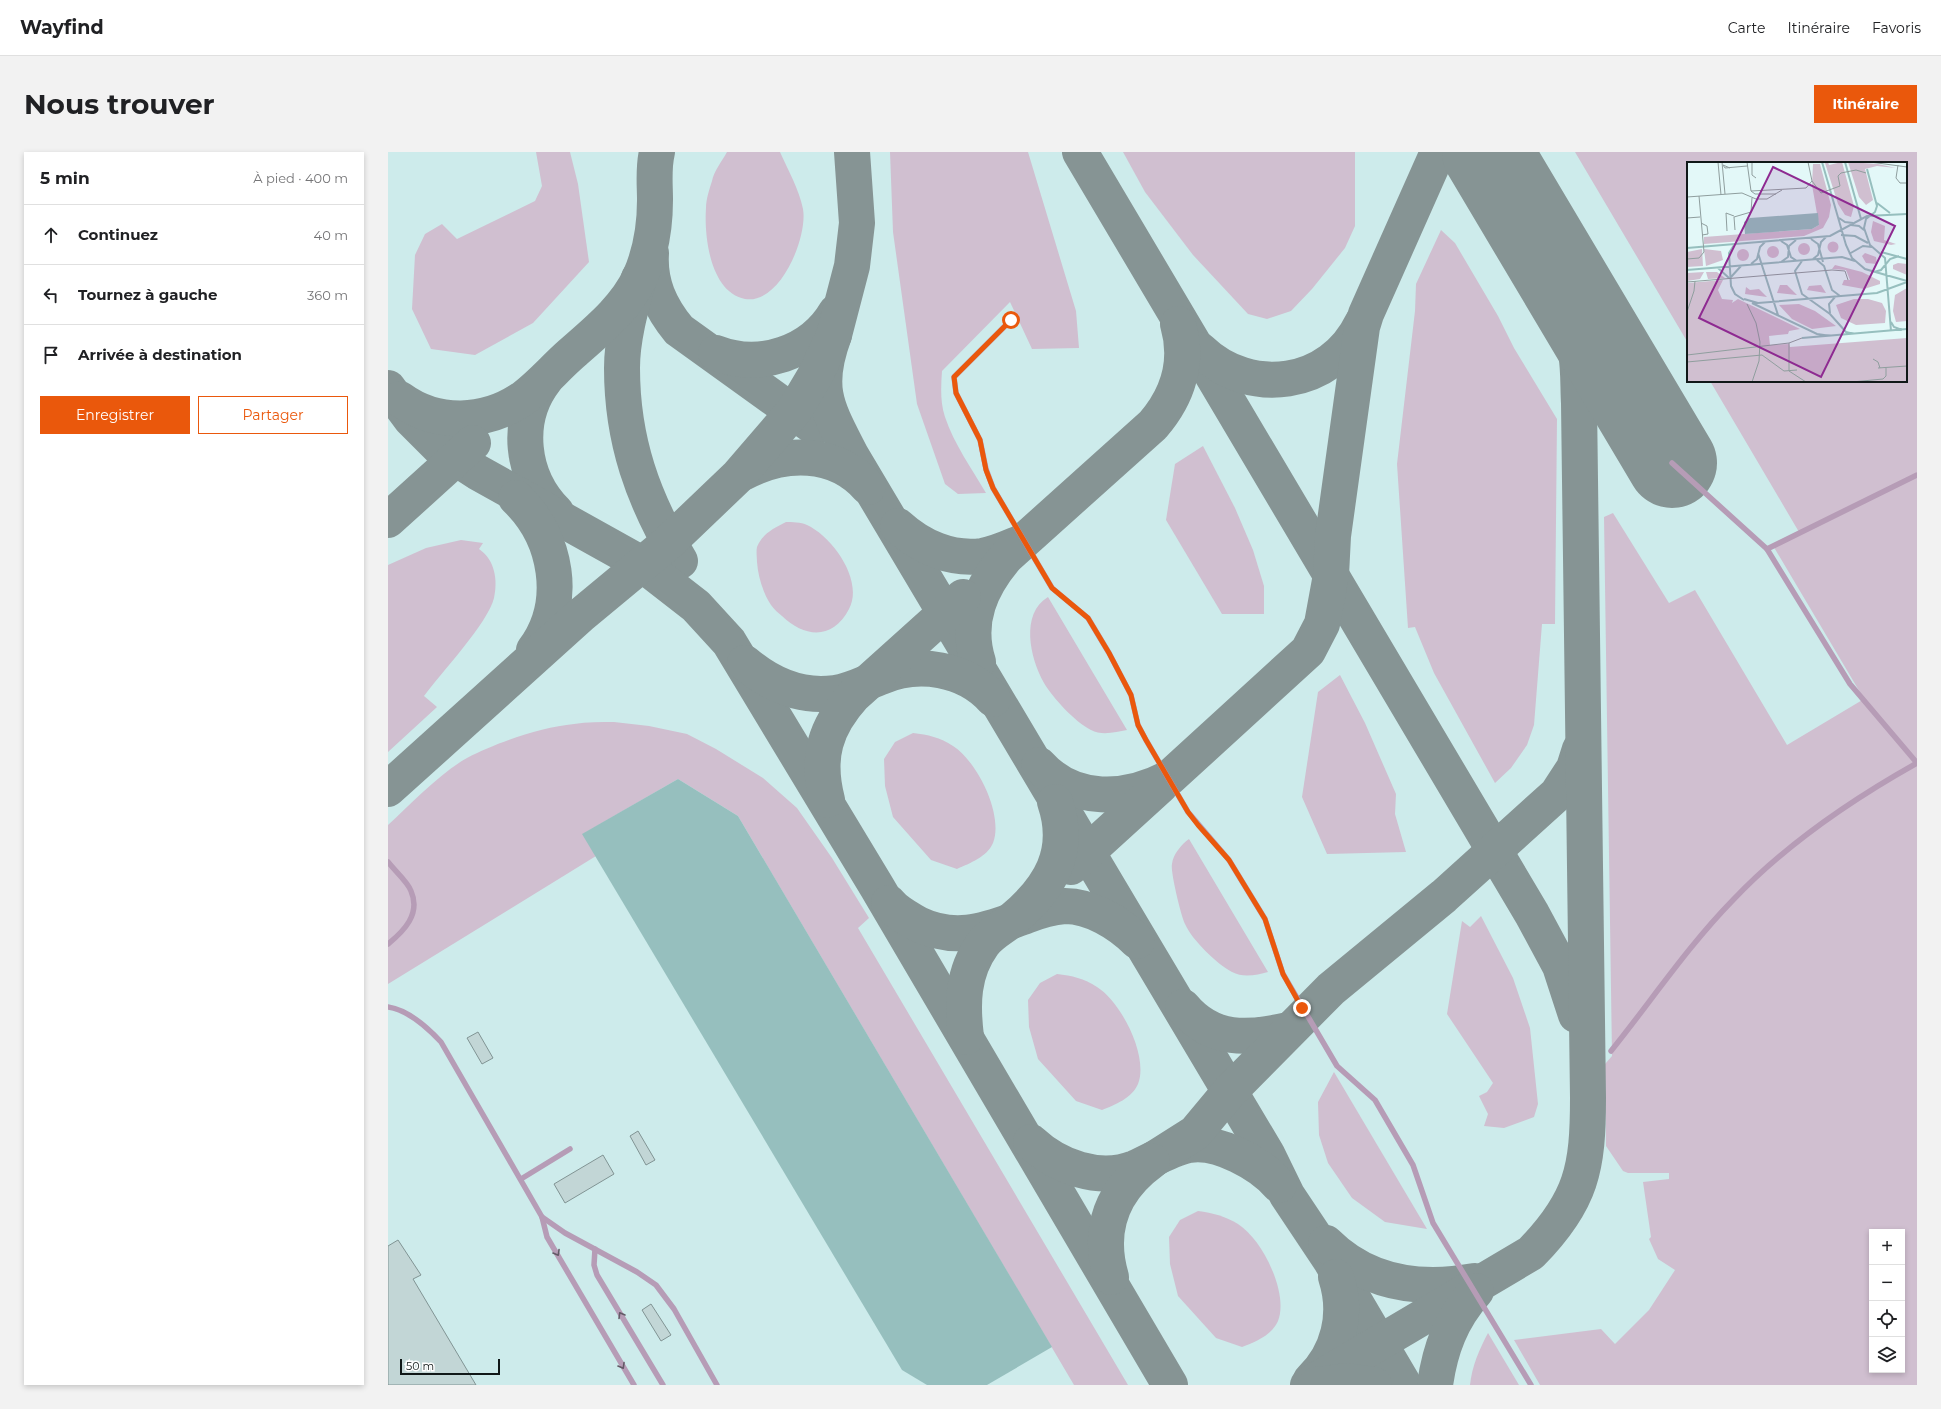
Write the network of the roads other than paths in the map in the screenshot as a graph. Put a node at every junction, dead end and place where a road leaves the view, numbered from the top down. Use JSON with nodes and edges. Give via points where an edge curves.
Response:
{"nodes":[{"id":1,"x":1011,"y":320,"type":"dead end"},
{"id":2,"x":1672,"y":463,"type":"dead end"},
{"id":3,"x":1917,"y":475,"type":"edge"},
{"id":4,"x":1767,"y":549,"type":"junction"},
{"id":5,"x":388,"y":862,"type":"edge"},
{"id":6,"x":388,"y":944,"type":"edge"},
{"id":7,"x":388,"y":1007,"type":"edge"},
{"id":8,"x":1611,"y":1051,"type":"dead end"},
{"id":9,"x":570,"y":1150,"type":"dead end"},
{"id":10,"x":521,"y":1179,"type":"junction"},
{"id":11,"x":542,"y":1217,"type":"junction"},
{"id":12,"x":595,"y":1249,"type":"junction"},
{"id":13,"x":634,"y":1385,"type":"edge"},
{"id":14,"x":663,"y":1385,"type":"edge"},
{"id":15,"x":717,"y":1385,"type":"edge"},
{"id":16,"x":1531,"y":1385,"type":"edge"}],
"edges":[{"from":1,"to":16,"type":"lane","via":[[954,377],[956,393],[980,440],[986,470],[993,488],[1052,588],[1088,618],[1109,653],[1131,695],[1138,725],[1146,740],[1188,812],[1229,860],[1265,919],[1283,974],[1337,1066],[1375,1100],[1413,1165],[1433,1223]]},
{"from":2,"to":4,"type":"lane"},
{"from":3,"to":4,"type":"lane"},
{"from":4,"to":8,"type":"lane","via":[[1850,684],[1917,763],[1873,787],[1769,865],[1688,950]]},
{"from":5,"to":6,"type":"lane","via":[[411,891],[413,904],[411,920]]},
{"from":7,"to":10,"type":"lane","via":[[413,1018],[441,1042]]},
{"from":9,"to":10,"type":"lane"},
{"from":10,"to":11,"type":"lane"},
{"from":11,"to":12,"type":"lane"},
{"from":11,"to":13,"type":"lane","one_way":true,"via":[[547,1237]]},
{"from":14,"to":12,"type":"lane","one_way":true,"via":[[597,1275],[594,1265]]},
{"from":12,"to":15,"type":"lane","via":[[656,1285],[674,1309]]}]}
